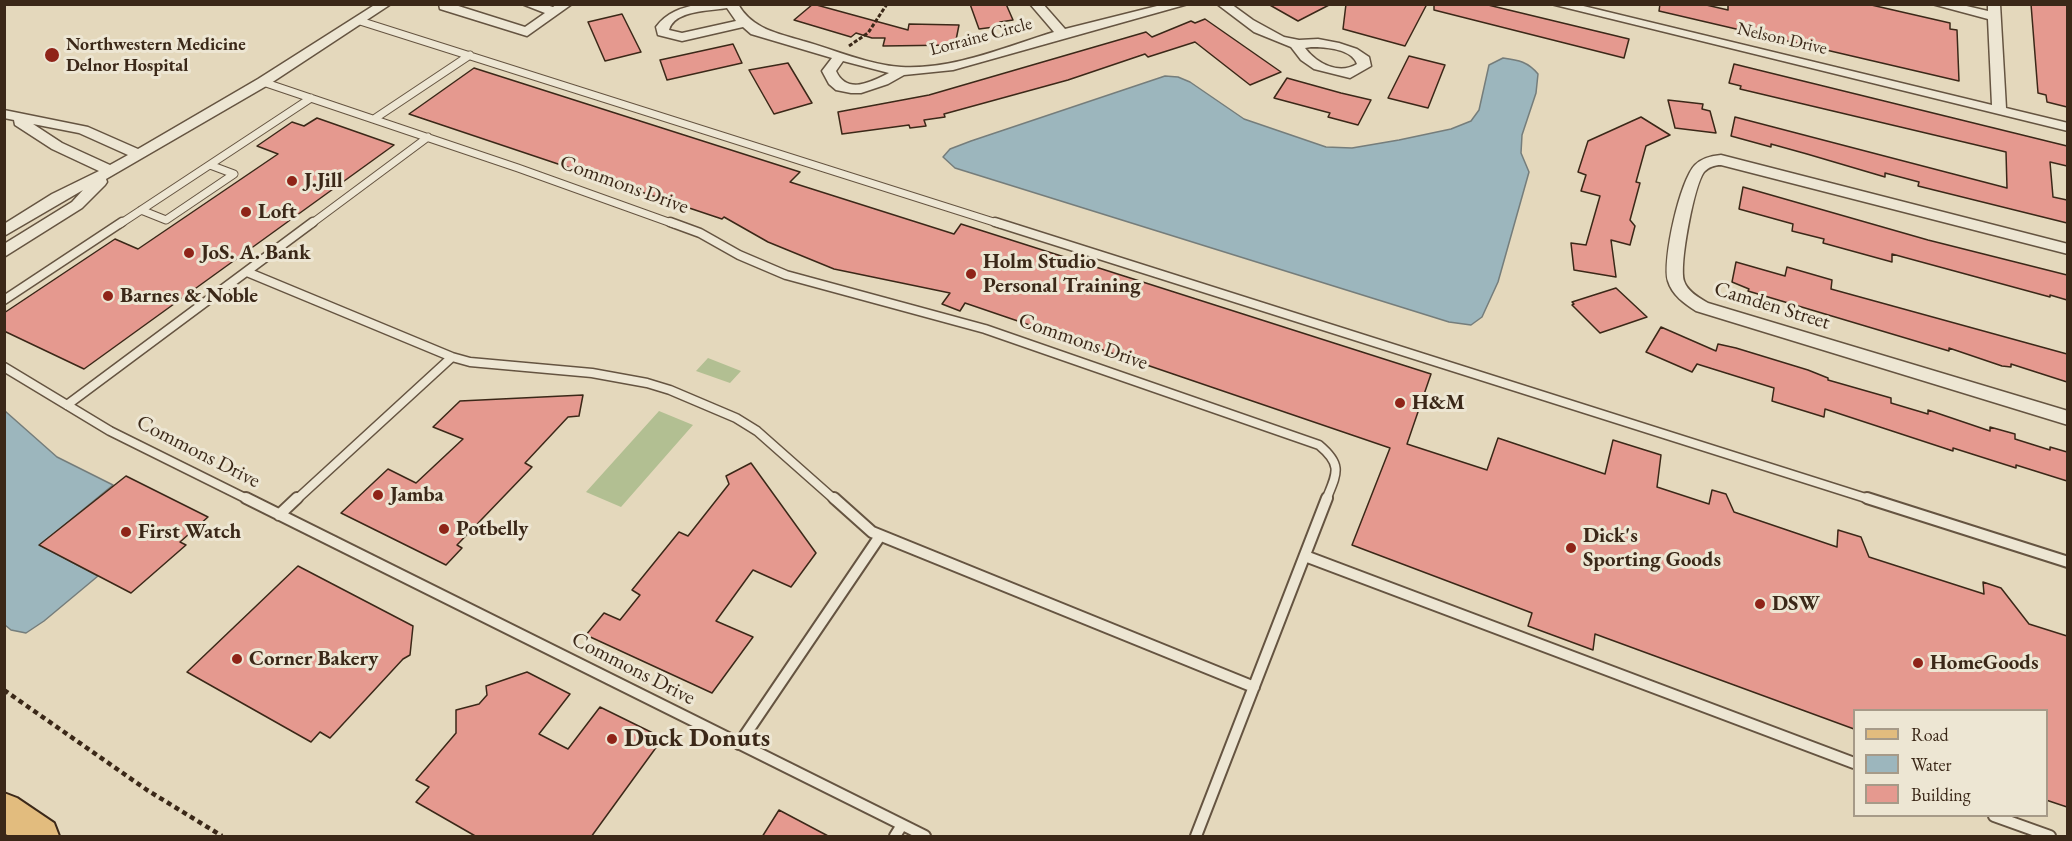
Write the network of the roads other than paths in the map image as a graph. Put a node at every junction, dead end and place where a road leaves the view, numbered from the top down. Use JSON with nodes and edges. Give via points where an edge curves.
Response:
{"nodes":[{"id":1,"x":385,"y":4,"type":"edge"},
{"id":2,"x":447,"y":4,"type":"edge"},
{"id":3,"x":528,"y":4,"type":"edge"},
{"id":4,"x":566,"y":4,"type":"edge"},
{"id":5,"x":726,"y":4,"type":"edge"},
{"id":6,"x":731,"y":4,"type":"edge"},
{"id":7,"x":1036,"y":4,"type":"edge"},
{"id":8,"x":1182,"y":4,"type":"edge"},
{"id":9,"x":1223,"y":4,"type":"edge"},
{"id":10,"x":1557,"y":4,"type":"edge"},
{"id":11,"x":1938,"y":4,"type":"edge"},
{"id":12,"x":1994,"y":10,"type":"edge"},
{"id":13,"x":555,"y":12,"type":"junction"},
{"id":14,"x":360,"y":21,"type":"junction"},
{"id":15,"x":746,"y":23,"type":"junction"},
{"id":16,"x":1062,"y":34,"type":"junction"},
{"id":17,"x":1296,"y":44,"type":"dead end"},
{"id":18,"x":844,"y":51,"type":"junction"},
{"id":19,"x":470,"y":56,"type":"junction"},
{"id":20,"x":901,"y":71,"type":"junction"},
{"id":21,"x":263,"y":82,"type":"junction"},
{"id":22,"x":311,"y":98,"type":"junction"},
{"id":23,"x":1999,"y":109,"type":"junction"},
{"id":24,"x":9,"y":116,"type":"edge"},
{"id":25,"x":374,"y":119,"type":"junction"},
{"id":26,"x":2067,"y":127,"type":"edge"},
{"id":27,"x":428,"y":137,"type":"junction"},
{"id":28,"x":138,"y":154,"type":"junction"},
{"id":29,"x":210,"y":165,"type":"junction"},
{"id":30,"x":111,"y":171,"type":"junction"},
{"id":31,"x":141,"y":210,"type":"junction"},
{"id":32,"x":4,"y":231,"type":"edge"},
{"id":33,"x":2067,"y":249,"type":"edge"},
{"id":34,"x":4,"y":252,"type":"edge"},
{"id":35,"x":246,"y":272,"type":"junction"},
{"id":36,"x":4,"y":300,"type":"edge"},
{"id":37,"x":453,"y":357,"type":"junction"},
{"id":38,"x":4,"y":367,"type":"edge"},
{"id":39,"x":67,"y":405,"type":"junction"},
{"id":40,"x":2067,"y":418,"type":"edge"},
{"id":41,"x":279,"y":514,"type":"junction"},
{"id":42,"x":880,"y":536,"type":"junction"},
{"id":43,"x":1305,"y":556,"type":"junction"},
{"id":44,"x":2067,"y":562,"type":"edge"},
{"id":45,"x":1254,"y":687,"type":"junction"},
{"id":46,"x":739,"y":744,"type":"junction"},
{"id":47,"x":1853,"y":763,"type":"edge"},
{"id":48,"x":4,"y":811,"type":"edge"},
{"id":49,"x":1997,"y":817,"type":"edge"},
{"id":50,"x":902,"y":825,"type":"junction"},
{"id":51,"x":41,"y":837,"type":"edge"},
{"id":52,"x":896,"y":837,"type":"edge"},
{"id":53,"x":925,"y":837,"type":"edge"},
{"id":54,"x":1196,"y":837,"type":"edge"},
{"id":55,"x":2050,"y":837,"type":"edge"}],
"edges":[{"from":1,"to":14,"type":"street"},
{"from":2,"to":13,"type":"street","via":[[444,6],[527,32]]},
{"from":3,"to":13,"type":"street"},
{"from":4,"to":13,"type":"street"},
{"from":5,"to":15,"type":"street","via":[[680,13],[665,21],[663,32],[682,37]]},
{"from":6,"to":15,"type":"street","name":"Lorraine Circle"},
{"from":7,"to":16,"type":"street"},
{"from":8,"to":16,"type":"street","name":"Lorraine Circle"},
{"from":9,"to":17,"type":"street","via":[[1251,24]]},
{"from":10,"to":23,"type":"street","name":"Nelson Drive"},
{"from":11,"to":12,"type":"street"},
{"from":12,"to":23,"type":"street"},
{"from":14,"to":19,"type":"lane"},
{"from":14,"to":21,"type":"street"},
{"from":15,"to":18,"type":"street","name":"Lorraine Circle","via":[[756,31]]},
{"from":16,"to":20,"type":"street","name":"Lorraine Circle","via":[[953,66]]},
{"from":18,"to":20,"type":"street","name":"Lorraine Circle","via":[[873,66]]},
{"from":18,"to":20,"type":"street","via":[[829,71],[839,87],[860,89],[880,84]]},
{"from":19,"to":25,"type":"lane"},
{"from":19,"to":44,"type":"lane"},
{"from":21,"to":22,"type":"lane","name":"Commons Drive"},
{"from":21,"to":28,"type":"street"},
{"from":22,"to":25,"type":"lane","name":"Commons Drive"},
{"from":22,"to":29,"type":"lane"},
{"from":23,"to":26,"type":"street","name":"Nelson Drive"},
{"from":24,"to":28,"type":"street","via":[[83,130]]},
{"from":24,"to":30,"type":"street","via":[[57,146]]},
{"from":25,"to":27,"type":"lane","name":"Commons Drive"},
{"from":27,"to":35,"type":"lane"},
{"from":27,"to":43,"type":"lane","name":"Commons Drive","via":[[700,233],[738,255],[786,275],[985,329],[1319,445],[1333,457],[1336,476]]},
{"from":28,"to":30,"type":"street"},
{"from":29,"to":31,"type":"lane"},
{"from":29,"to":31,"type":"lane","via":[[234,174],[166,220]]},
{"from":30,"to":32,"type":"street","via":[[57,197]]},
{"from":30,"to":34,"type":"street","via":[[77,205]]},
{"from":31,"to":36,"type":"lane"},
{"from":33,"to":40,"type":"street","name":"Camden Street","via":[[1758,168],[1707,161],[1698,167],[1693,179],[1674,264],[1683,292],[1702,307]]},
{"from":35,"to":37,"type":"lane"},
{"from":35,"to":39,"type":"lane"},
{"from":37,"to":41,"type":"lane"},
{"from":37,"to":42,"type":"lane","via":[[470,362],[592,373],[683,395],[757,431]]},
{"from":38,"to":39,"type":"lane","name":"Commons Drive"},
{"from":39,"to":41,"type":"lane","name":"Commons Drive"},
{"from":41,"to":46,"type":"lane","name":"Commons Drive"},
{"from":42,"to":45,"type":"lane"},
{"from":42,"to":46,"type":"lane"},
{"from":43,"to":45,"type":"lane","name":"Commons Drive"},
{"from":43,"to":47,"type":"lane"},
{"from":45,"to":54,"type":"lane","name":"Commons Drive"},
{"from":46,"to":50,"type":"lane","name":"Commons Drive"},
{"from":48,"to":51,"type":"main road"},
{"from":49,"to":55,"type":"lane"},
{"from":50,"to":52,"type":"lane"},
{"from":50,"to":53,"type":"lane","name":"Commons Drive"}]}
